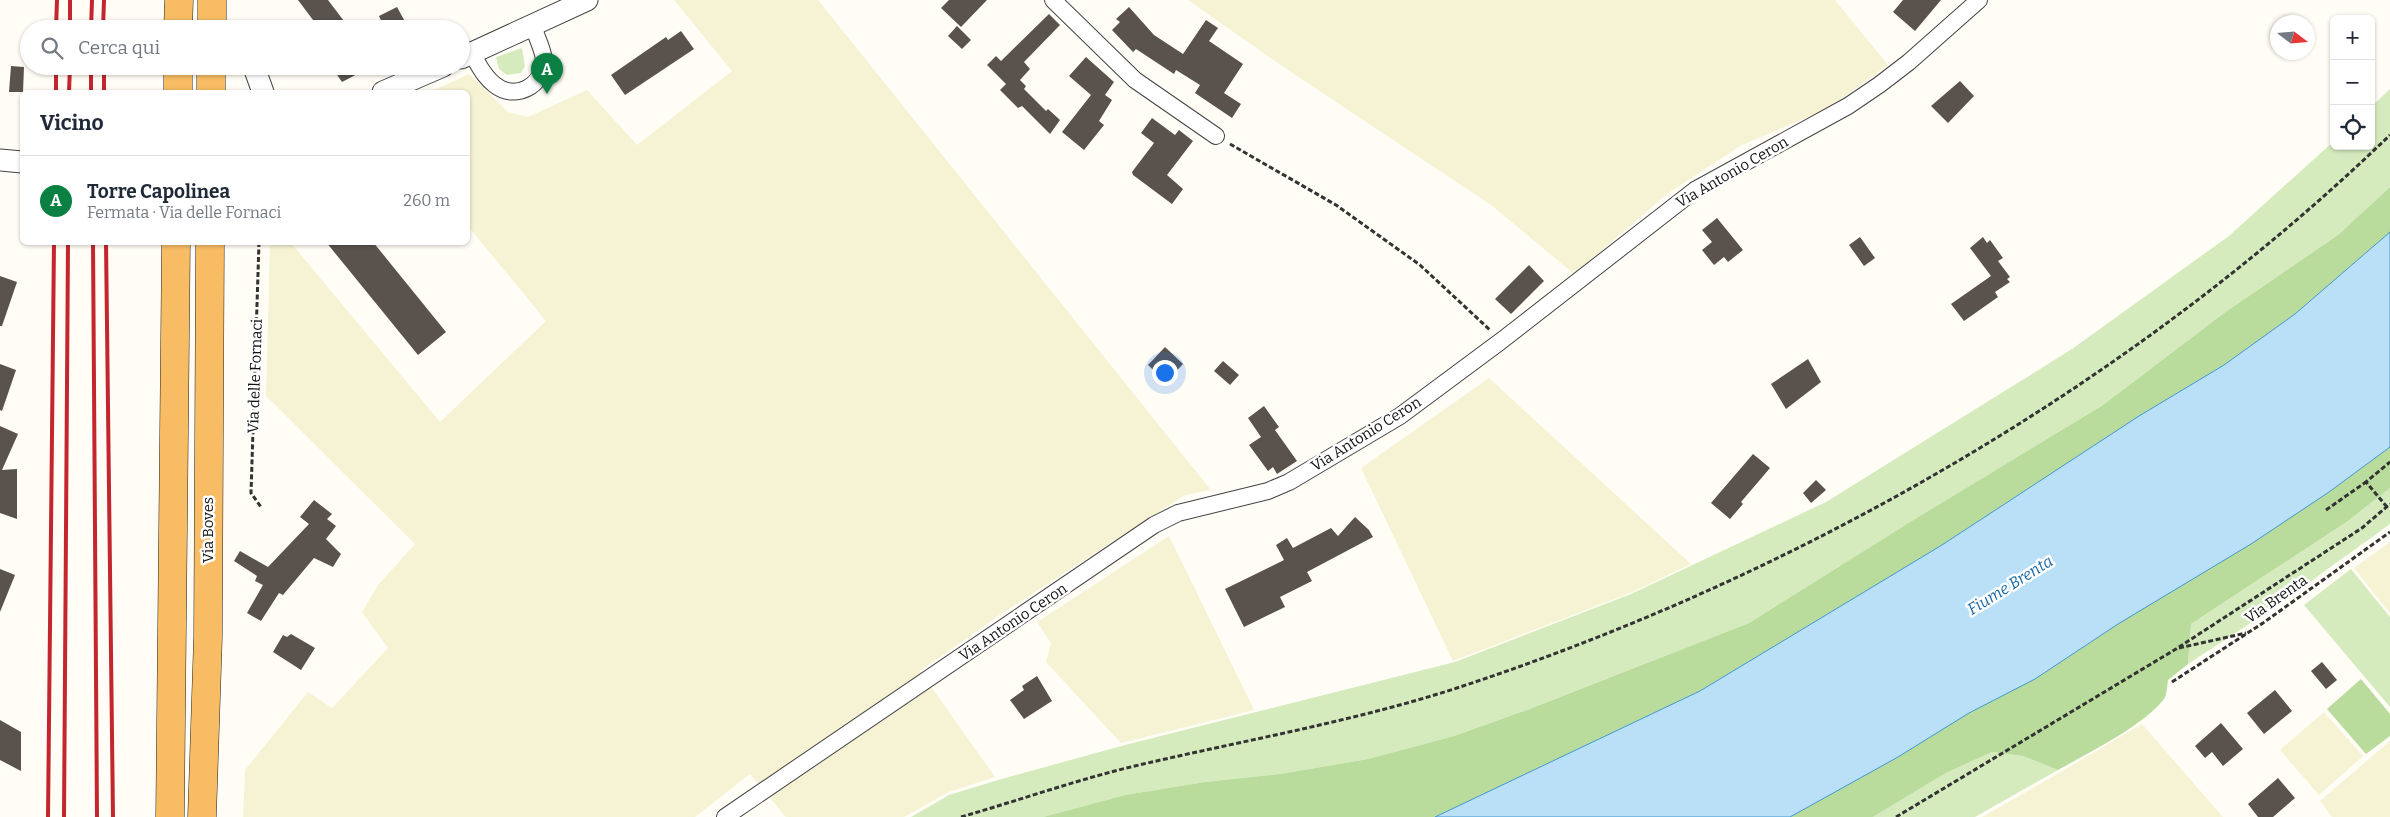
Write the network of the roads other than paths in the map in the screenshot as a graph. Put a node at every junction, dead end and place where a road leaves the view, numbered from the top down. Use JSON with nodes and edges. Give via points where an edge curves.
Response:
{"nodes":[{"id":1,"x":179,"y":0,"type":"edge"},
{"id":2,"x":212,"y":0,"type":"edge"},
{"id":3,"x":587,"y":0,"type":"edge"},
{"id":4,"x":1053,"y":0,"type":"edge"},
{"id":5,"x":1979,"y":0,"type":"edge"},
{"id":6,"x":178,"y":20,"type":"edge"},
{"id":7,"x":212,"y":20,"type":"edge"},
{"id":8,"x":533,"y":26,"type":"junction"},
{"id":9,"x":470,"y":55,"type":"edge"},
{"id":10,"x":470,"y":59,"type":"edge"},
{"id":11,"x":178,"y":75,"type":"edge"},
{"id":12,"x":211,"y":75,"type":"edge"},
{"id":13,"x":257,"y":75,"type":"edge"},
{"id":14,"x":422,"y":75,"type":"edge"},
{"id":15,"x":178,"y":90,"type":"edge"},
{"id":16,"x":211,"y":90,"type":"edge"},
{"id":17,"x":262,"y":90,"type":"edge"},
{"id":18,"x":388,"y":90,"type":"edge"},
{"id":19,"x":1216,"y":136,"type":"road end"},
{"id":20,"x":0,"y":160,"type":"edge"},
{"id":21,"x":20,"y":162,"type":"edge"},
{"id":22,"x":176,"y":245,"type":"edge"},
{"id":23,"x":210,"y":245,"type":"edge"},
{"id":24,"x":170,"y":817,"type":"edge"},
{"id":25,"x":202,"y":817,"type":"edge"},
{"id":26,"x":725,"y":817,"type":"edge"}],
"edges":[{"from":1,"to":6,"type":"highway"},
{"from":2,"to":7,"type":"highway"},
{"from":3,"to":8,"type":"street"},
{"from":4,"to":19,"type":"street","via":[[1135,80]]},
{"from":5,"to":26,"type":"street","name":"Via Antonio Ceron","via":[[1909,62],[1848,106],[1695,190],[1400,416],[1289,482],[1260,493],[1178,513],[1154,526]]},
{"from":8,"to":9,"type":"street"},
{"from":8,"to":10,"type":"street","via":[[544,59],[536,83],[526,90],[512,92],[496,86]]},
{"from":11,"to":15,"type":"highway"},
{"from":12,"to":16,"type":"highway"},
{"from":13,"to":17,"type":"street"},
{"from":14,"to":18,"type":"street"},
{"from":20,"to":21,"type":"street"},
{"from":22,"to":24,"type":"highway"},
{"from":23,"to":25,"type":"highway","name":"Via Boves","via":[[208,637]]}]}
